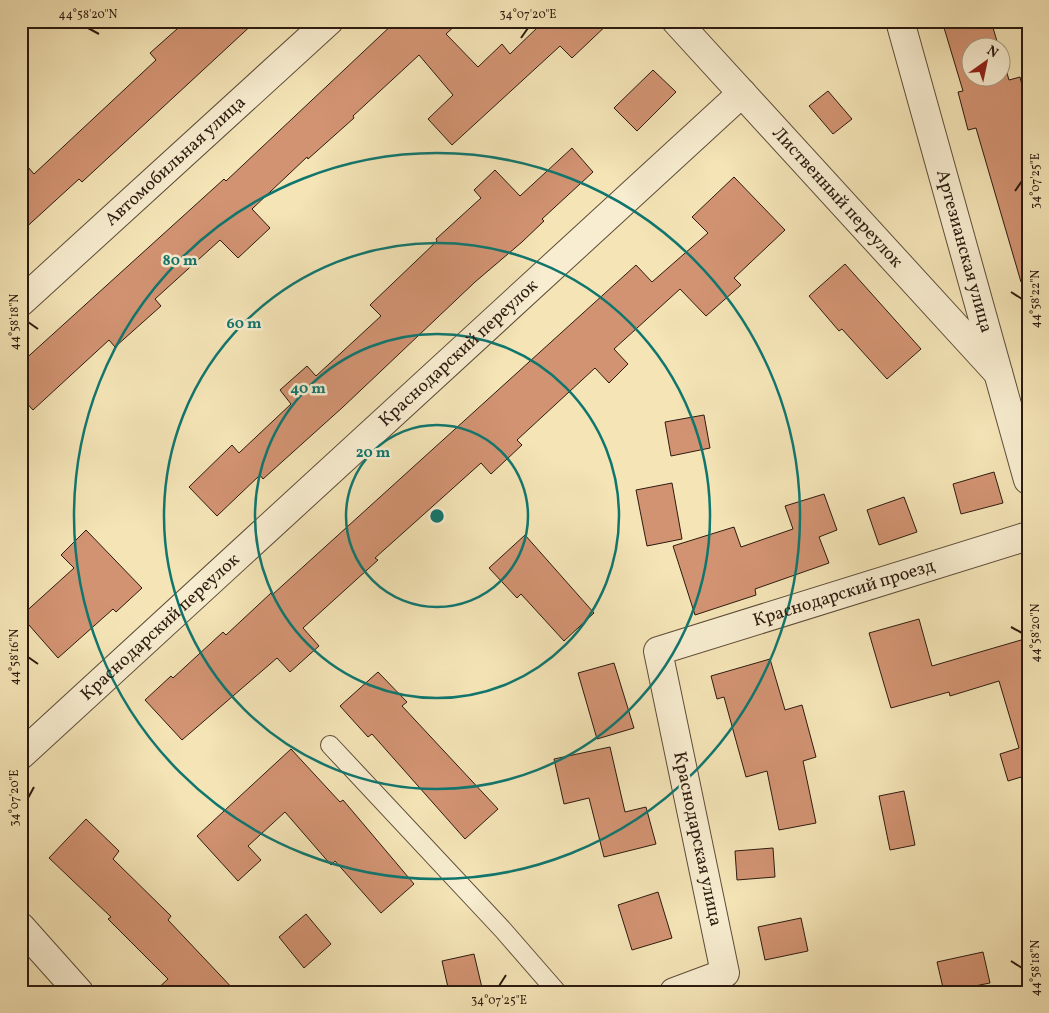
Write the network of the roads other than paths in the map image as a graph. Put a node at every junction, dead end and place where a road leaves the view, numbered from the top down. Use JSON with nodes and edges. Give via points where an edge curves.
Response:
{"nodes":[{"id":1,"x":329,"y":21,"type":"edge"},
{"id":2,"x":676,"y":21,"type":"edge"},
{"id":3,"x":900,"y":21,"type":"edge"},
{"id":4,"x":742,"y":94,"type":"junction"},
{"id":5,"x":21,"y":302,"type":"edge"},
{"id":6,"x":998,"y":373,"type":"junction"},
{"id":7,"x":1028,"y":480,"type":"edge"},
{"id":8,"x":1028,"y":536,"type":"edge"},
{"id":9,"x":658,"y":651,"type":"joint"},
{"id":10,"x":330,"y":745,"type":"dead end"},
{"id":11,"x":21,"y":755,"type":"edge"},
{"id":12,"x":21,"y":927,"type":"edge"},
{"id":13,"x":79,"y":992,"type":"edge"},
{"id":14,"x":557,"y":992,"type":"edge"},
{"id":15,"x":674,"y":992,"type":"edge"}],
"edges":[{"from":1,"to":5,"type":"street","name":"Автомобильная улица"},
{"from":2,"to":4,"type":"street","name":"Лиственный переулок"},
{"from":3,"to":6,"type":"street","name":"Артезианская улица"},
{"from":4,"to":6,"type":"street","name":"Лиственный переулок"},
{"from":4,"to":11,"type":"street","name":"Краснодарский переулок"},
{"from":6,"to":7,"type":"street","name":"Артезианская улица"},
{"from":8,"to":9,"type":"street","name":"Краснодарский проезд"},
{"from":9,"to":15,"type":"street","name":"Краснодарская улица","via":[[725,973]]},
{"from":10,"to":14,"type":"lane"},
{"from":12,"to":13,"type":"street"}]}
